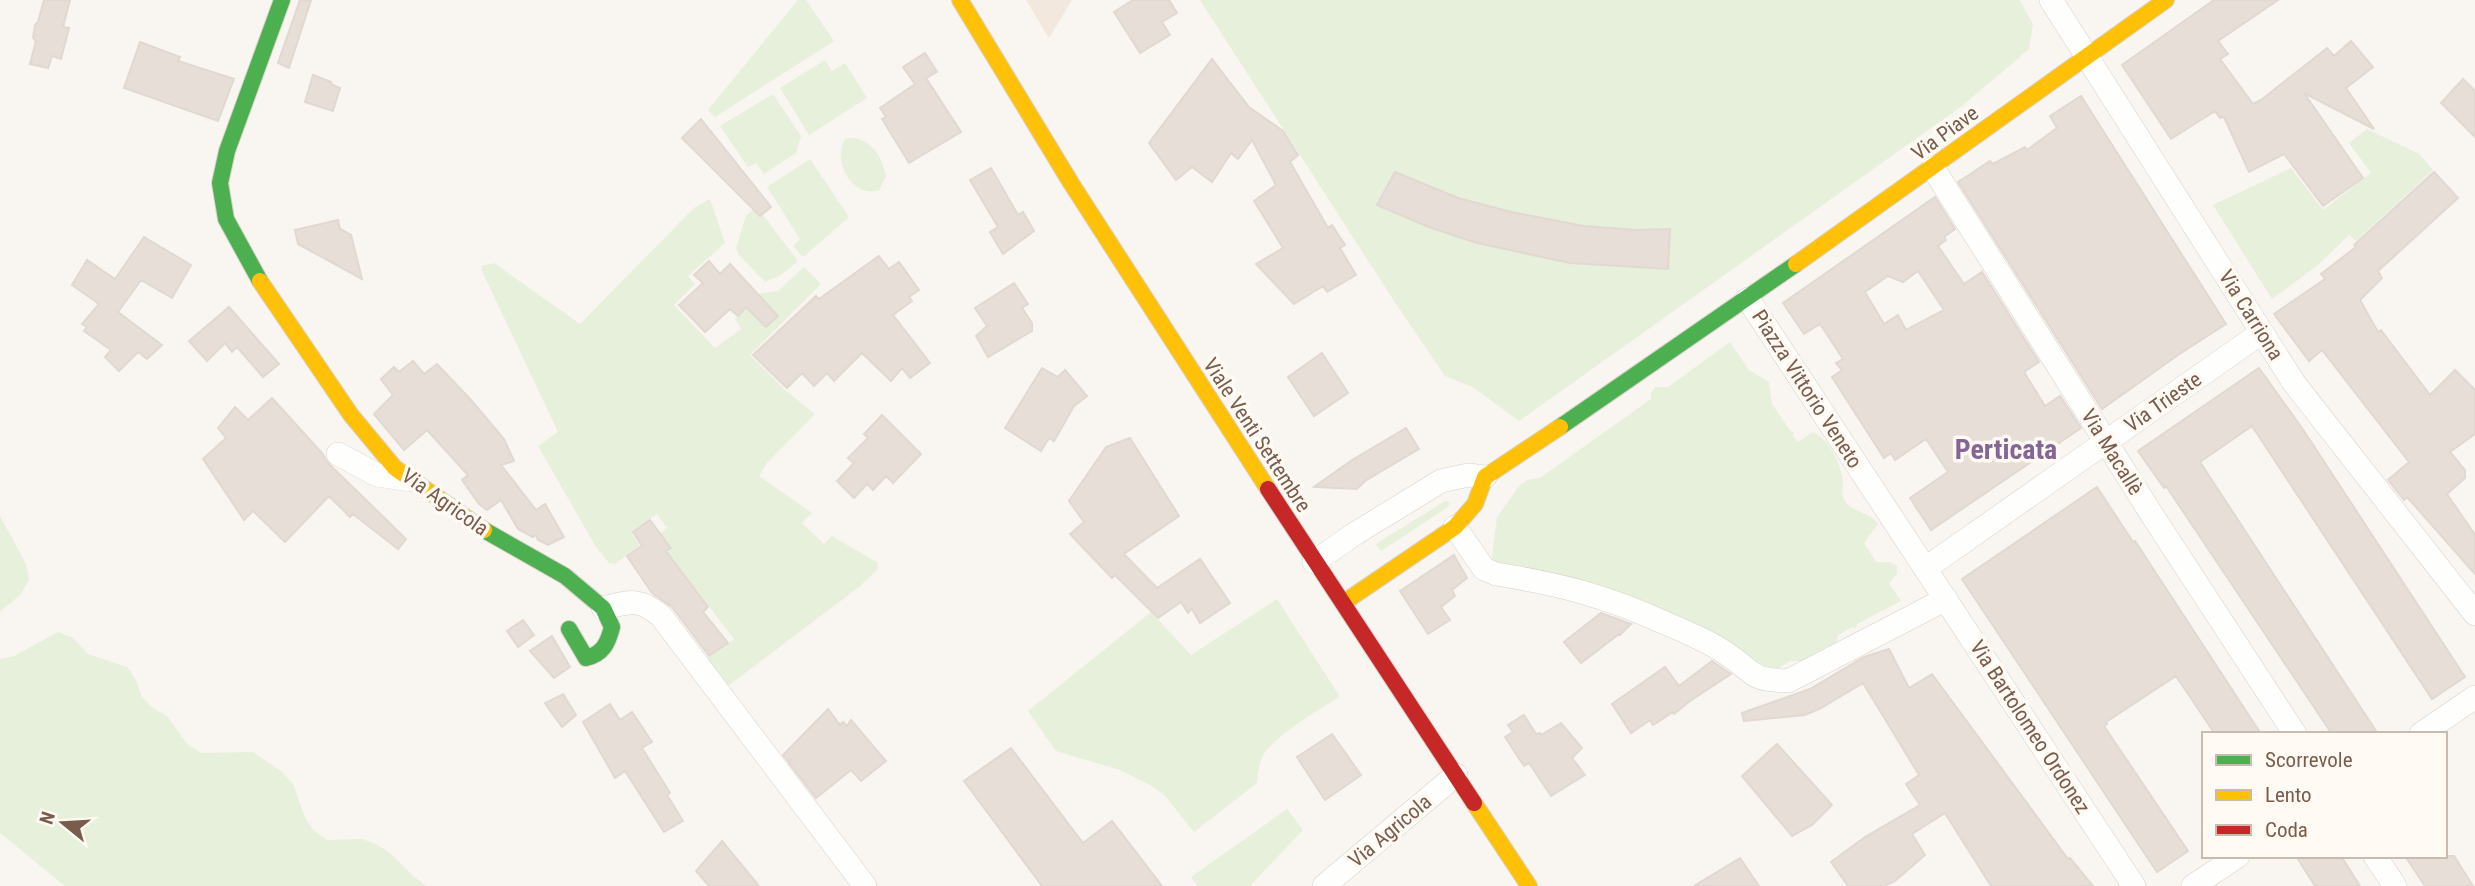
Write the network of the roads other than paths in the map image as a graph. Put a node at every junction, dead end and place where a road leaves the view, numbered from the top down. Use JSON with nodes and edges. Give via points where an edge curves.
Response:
{"nodes":[{"id":1,"x":282,"y":0,"type":"edge"},
{"id":2,"x":960,"y":0,"type":"edge"},
{"id":3,"x":2051,"y":0,"type":"edge"},
{"id":4,"x":2166,"y":0,"type":"edge"},
{"id":5,"x":2087,"y":56,"type":"junction"},
{"id":6,"x":1933,"y":168,"type":"junction"},
{"id":7,"x":1748,"y":299,"type":"junction"},
{"id":8,"x":2261,"y":332,"type":"junction"},
{"id":9,"x":2106,"y":442,"type":"junction"},
{"id":10,"x":338,"y":454,"type":"dead end"},
{"id":11,"x":1485,"y":477,"type":"junction"},
{"id":12,"x":420,"y":485,"type":"junction"},
{"id":13,"x":1455,"y":527,"type":"junction"},
{"id":14,"x":1314,"y":562,"type":"junction"},
{"id":15,"x":1926,"y":568,"type":"junction"},
{"id":16,"x":1946,"y":599,"type":"junction"},
{"id":17,"x":1343,"y":603,"type":"junction"},
{"id":18,"x":603,"y":608,"type":"junction"},
{"id":19,"x":2475,"y":614,"type":"edge"},
{"id":20,"x":569,"y":629,"type":"dead end"},
{"id":21,"x":2475,"y":697,"type":"edge"},
{"id":22,"x":2294,"y":732,"type":"edge"},
{"id":23,"x":2424,"y":732,"type":"edge"},
{"id":24,"x":1456,"y":775,"type":"junction"},
{"id":25,"x":2235,"y":858,"type":"edge"},
{"id":26,"x":2376,"y":858,"type":"edge"},
{"id":27,"x":865,"y":886,"type":"edge"},
{"id":28,"x":1324,"y":886,"type":"edge"},
{"id":29,"x":1529,"y":886,"type":"edge"},
{"id":30,"x":2134,"y":886,"type":"edge"},
{"id":31,"x":2193,"y":886,"type":"edge"},
{"id":32,"x":2395,"y":886,"type":"edge"}],
"edges":[{"from":1,"to":12,"type":"street","name":"Via Agricola","via":[[228,151],[219,183],[221,202],[266,292],[351,415],[395,468]]},
{"from":2,"to":14,"type":"street","name":"Viale Venti Settembre","via":[[1075,190]]},
{"from":3,"to":5,"type":"street","name":"Via Carriona"},
{"from":4,"to":5,"type":"street","name":"Via Piave"},
{"from":5,"to":6,"type":"street","name":"Via Piave"},
{"from":5,"to":8,"type":"street","name":"Via Carriona"},
{"from":6,"to":7,"type":"street","name":"Via Piave"},
{"from":6,"to":9,"type":"street","name":"Via Macallè"},
{"from":7,"to":11,"type":"street","name":"Piazza Vittorio Veneto"},
{"from":7,"to":15,"type":"street","name":"Piazza Vittorio Veneto"},
{"from":8,"to":9,"type":"street","name":"Via Trieste"},
{"from":8,"to":19,"type":"street","name":"Via Carriona","via":[[2294,383]]},
{"from":9,"to":15,"type":"street","name":"Via Trieste"},
{"from":9,"to":22,"type":"street","name":"Via Macallè"},
{"from":10,"to":12,"type":"street","via":[[377,475]]},
{"from":11,"to":13,"type":"street","via":[[1475,504]]},
{"from":11,"to":14,"type":"street","via":[[1468,475],[1441,481]]},
{"from":12,"to":18,"type":"street","name":"Via Agricola","via":[[487,532],[565,576]]},
{"from":13,"to":16,"type":"street","via":[[1484,569],[1617,602],[1701,639],[1765,680],[1788,681]]},
{"from":13,"to":17,"type":"street"},
{"from":14,"to":17,"type":"street","name":"Viale Venti Settembre"},
{"from":15,"to":16,"type":"street","name":"Via Bartolomeo Ordonez"},
{"from":16,"to":30,"type":"street","name":"Via Bartolomeo Ordonez"},
{"from":17,"to":24,"type":"street","name":"Viale Venti Settembre"},
{"from":18,"to":20,"type":"street","via":[[612,627],[607,646],[593,657],[586,658]]},
{"from":18,"to":27,"type":"street","via":[[635,601],[661,616]]},
{"from":21,"to":23,"type":"street"},
{"from":24,"to":28,"type":"street","name":"Via Agricola"},
{"from":24,"to":29,"type":"street","name":"Viale Venti Settembre"},
{"from":25,"to":31,"type":"street"},
{"from":26,"to":32,"type":"street"}]}
